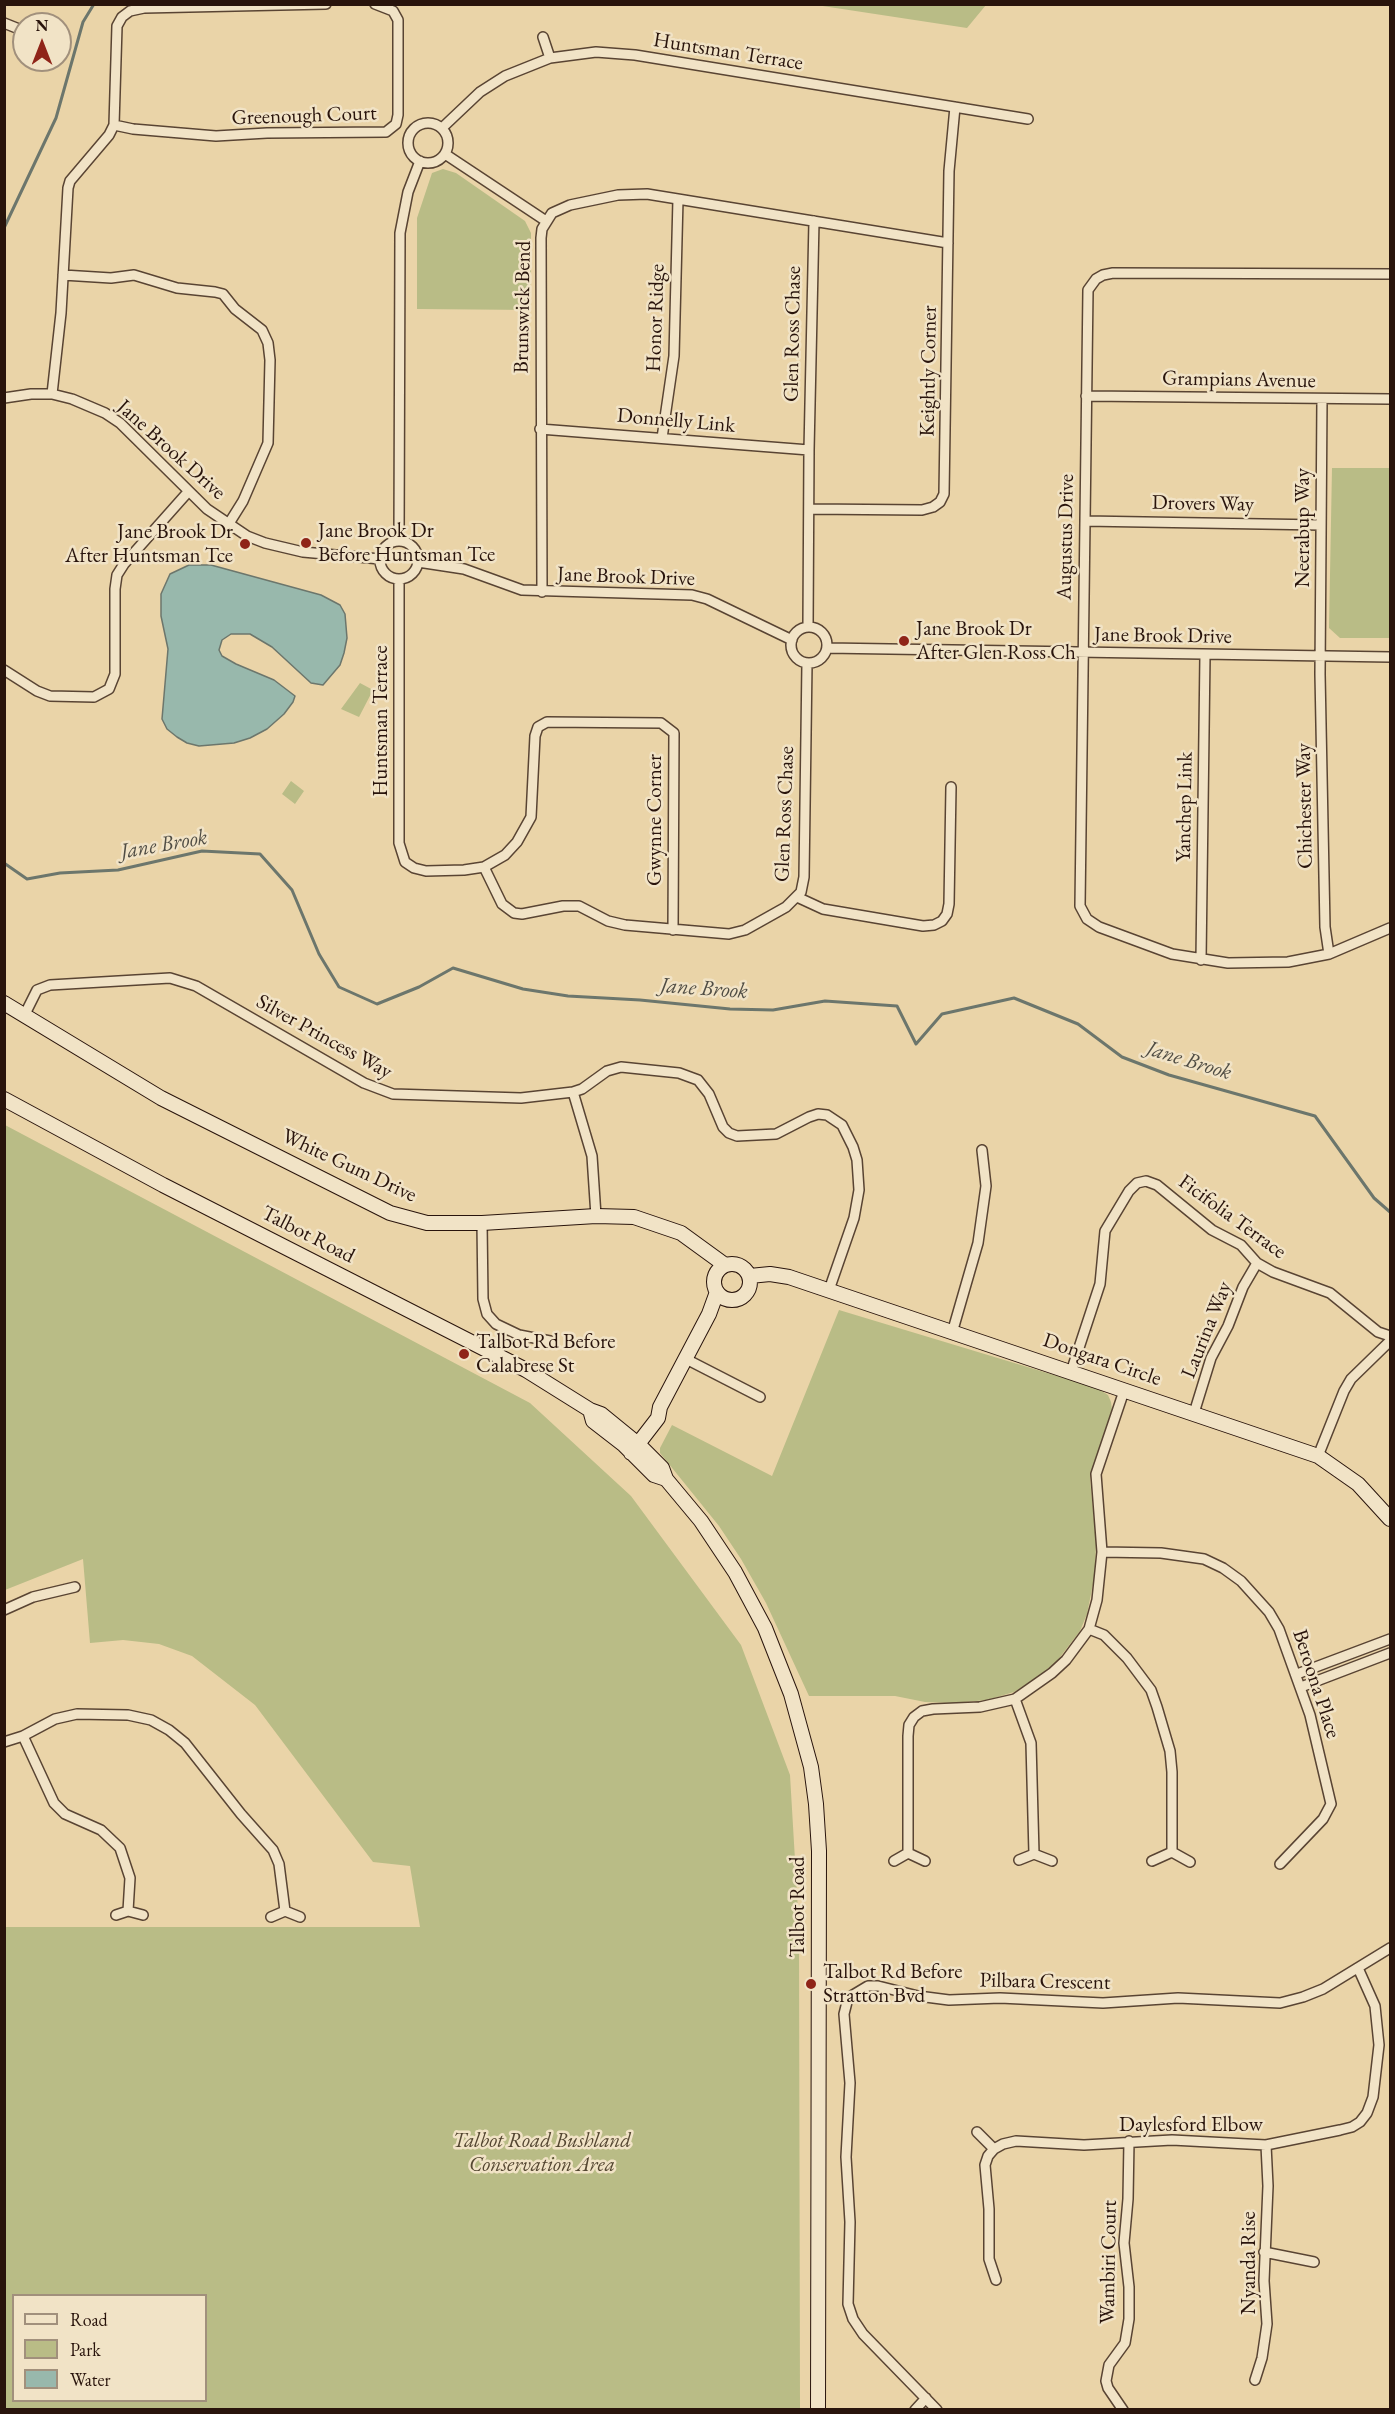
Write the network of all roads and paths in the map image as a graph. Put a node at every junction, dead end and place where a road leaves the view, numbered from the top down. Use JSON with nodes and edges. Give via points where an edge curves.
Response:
{"nodes":[{"id":1,"x":326,"y":4,"type":"edge"},
{"id":2,"x":375,"y":4,"type":"edge"},
{"id":3,"x":543,"y":37,"type":"dead end"},
{"id":4,"x":550,"y":58,"type":"junction"},
{"id":5,"x":955,"y":107,"type":"junction"},
{"id":6,"x":1028,"y":119,"type":"dead end"},
{"id":7,"x":114,"y":125,"type":"junction"},
{"id":8,"x":442,"y":128,"type":"junction"},
{"id":9,"x":445,"y":154,"type":"junction"},
{"id":10,"x":420,"y":161,"type":"junction"},
{"id":11,"x":678,"y":199,"type":"junction"},
{"id":12,"x":546,"y":221,"type":"junction"},
{"id":13,"x":814,"y":221,"type":"junction"},
{"id":14,"x":948,"y":243,"type":"junction"},
{"id":15,"x":1390,"y":274,"type":"edge"},
{"id":16,"x":63,"y":275,"type":"junction"},
{"id":17,"x":51,"y":394,"type":"junction"},
{"id":18,"x":1086,"y":396,"type":"junction"},
{"id":19,"x":4,"y":398,"type":"edge"},
{"id":20,"x":1322,"y":399,"type":"junction"},
{"id":21,"x":1390,"y":399,"type":"edge"},
{"id":22,"x":540,"y":429,"type":"junction"},
{"id":23,"x":662,"y":438,"type":"junction"},
{"id":24,"x":809,"y":450,"type":"junction"},
{"id":25,"x":188,"y":492,"type":"junction"},
{"id":26,"x":809,"y":509,"type":"junction"},
{"id":27,"x":1085,"y":521,"type":"junction"},
{"id":28,"x":228,"y":525,"type":"junction"},
{"id":29,"x":1321,"y":525,"type":"junction"},
{"id":30,"x":399,"y":540,"type":"junction"},
{"id":31,"x":380,"y":559,"type":"junction"},
{"id":32,"x":418,"y":562,"type":"junction"},
{"id":33,"x":399,"y":579,"type":"junction"},
{"id":34,"x":542,"y":592,"type":"junction"},
{"id":35,"x":808,"y":627,"type":"junction"},
{"id":36,"x":792,"y":640,"type":"junction"},
{"id":37,"x":826,"y":648,"type":"junction"},
{"id":38,"x":1083,"y":653,"type":"junction"},
{"id":39,"x":1205,"y":655,"type":"junction"},
{"id":40,"x":1320,"y":657,"type":"junction"},
{"id":41,"x":1390,"y":657,"type":"edge"},
{"id":42,"x":807,"y":663,"type":"junction"},
{"id":43,"x":4,"y":670,"type":"edge"},
{"id":44,"x":951,"y":787,"type":"dead end"},
{"id":45,"x":405,"y":862,"type":"joint"},
{"id":46,"x":484,"y":867,"type":"junction"},
{"id":47,"x":797,"y":897,"type":"junction"},
{"id":48,"x":1390,"y":928,"type":"edge"},
{"id":49,"x":673,"y":930,"type":"junction"},
{"id":50,"x":1329,"y":954,"type":"junction"},
{"id":51,"x":1201,"y":960,"type":"junction"},
{"id":52,"x":4,"y":1003,"type":"edge"},
{"id":53,"x":24,"y":1016,"type":"junction"},
{"id":54,"x":573,"y":1092,"type":"junction"},
{"id":55,"x":4,"y":1099,"type":"edge"},
{"id":56,"x":982,"y":1150,"type":"dead end"},
{"id":57,"x":596,"y":1216,"type":"junction"},
{"id":58,"x":482,"y":1223,"type":"junction"},
{"id":59,"x":1257,"y":1263,"type":"junction"},
{"id":60,"x":720,"y":1269,"type":"junction"},
{"id":61,"x":750,"y":1282,"type":"junction"},
{"id":62,"x":829,"y":1290,"type":"junction"},
{"id":63,"x":721,"y":1295,"type":"junction"},
{"id":64,"x":952,"y":1333,"type":"junction"},
{"id":65,"x":1390,"y":1336,"type":"edge"},
{"id":66,"x":550,"y":1341,"type":"dead end"},
{"id":67,"x":1390,"y":1341,"type":"edge"},
{"id":68,"x":686,"y":1359,"type":"junction"},
{"id":69,"x":1071,"y":1372,"type":"junction"},
{"id":70,"x":1124,"y":1391,"type":"junction"},
{"id":71,"x":760,"y":1397,"type":"dead end"},
{"id":72,"x":1194,"y":1413,"type":"junction"},
{"id":73,"x":631,"y":1445,"type":"junction"},
{"id":74,"x":1318,"y":1456,"type":"junction"},
{"id":75,"x":1390,"y":1519,"type":"edge"},
{"id":76,"x":1102,"y":1552,"type":"junction"},
{"id":77,"x":75,"y":1587,"type":"dead end"},
{"id":78,"x":4,"y":1610,"type":"edge"},
{"id":79,"x":1089,"y":1629,"type":"junction"},
{"id":80,"x":1390,"y":1639,"type":"edge"},
{"id":81,"x":1390,"y":1653,"type":"edge"},
{"id":82,"x":1296,"y":1674,"type":"junction"},
{"id":83,"x":1301,"y":1687,"type":"junction"},
{"id":84,"x":1015,"y":1699,"type":"junction"},
{"id":85,"x":23,"y":1736,"type":"junction"},
{"id":86,"x":4,"y":1742,"type":"edge"},
{"id":87,"x":1172,"y":1852,"type":"junction"},
{"id":88,"x":908,"y":1853,"type":"junction"},
{"id":89,"x":1034,"y":1854,"type":"junction"},
{"id":90,"x":1019,"y":1860,"type":"dead end"},
{"id":91,"x":894,"y":1861,"type":"dead end"},
{"id":92,"x":925,"y":1861,"type":"dead end"},
{"id":93,"x":1052,"y":1861,"type":"dead end"},
{"id":94,"x":1152,"y":1861,"type":"dead end"},
{"id":95,"x":1190,"y":1862,"type":"dead end"},
{"id":96,"x":1280,"y":1864,"type":"dead end"},
{"id":97,"x":128,"y":1911,"type":"junction"},
{"id":98,"x":285,"y":1911,"type":"junction"},
{"id":99,"x":116,"y":1916,"type":"dead end"},
{"id":100,"x":143,"y":1916,"type":"dead end"},
{"id":101,"x":271,"y":1917,"type":"dead end"},
{"id":102,"x":300,"y":1917,"type":"dead end"},
{"id":103,"x":1390,"y":1948,"type":"edge"},
{"id":104,"x":1358,"y":1968,"type":"junction"},
{"id":105,"x":977,"y":2132,"type":"dead end"},
{"id":106,"x":1129,"y":2141,"type":"junction"},
{"id":107,"x":1266,"y":2145,"type":"junction"},
{"id":108,"x":994,"y":2149,"type":"junction"},
{"id":109,"x":1264,"y":2252,"type":"junction"},
{"id":110,"x":1314,"y":2262,"type":"dead end"},
{"id":111,"x":996,"y":2280,"type":"dead end"},
{"id":112,"x":1255,"y":2380,"type":"dead end"},
{"id":113,"x":926,"y":2398,"type":"junction"},
{"id":114,"x":818,"y":2409,"type":"edge"},
{"id":115,"x":915,"y":2409,"type":"edge"},
{"id":116,"x":937,"y":2409,"type":"edge"},
{"id":117,"x":1123,"y":2409,"type":"edge"}],
"edges":[{"from":1,"to":7,"type":"street","via":[[130,11],[117,26]]},
{"from":2,"to":7,"type":"street","name":"Greenough Court","via":[[393,11],[398,20],[398,115],[396,124],[386,132],[229,136]]},
{"from":3,"to":4,"type":"street"},
{"from":4,"to":5,"type":"street","name":"Huntsman Terrace","via":[[617,52]]},
{"from":4,"to":8,"type":"street","name":"Huntsman Terrace","via":[[505,76],[480,92]]},
{"from":5,"to":6,"type":"street","name":"Huntsman Terrace"},
{"from":5,"to":14,"type":"street","name":"Keightly Corner"},
{"from":7,"to":16,"type":"street","via":[[70,180]]},
{"from":8,"to":9,"type":"street","via":[[448,139]]},
{"from":8,"to":10,"type":"street","via":[[427,123],[412,131],[409,148]]},
{"from":9,"to":10,"type":"street","via":[[436,162]]},
{"from":9,"to":12,"type":"street"},
{"from":10,"to":30,"type":"street","via":[[408,192],[400,233]]},
{"from":11,"to":12,"type":"street","name":"Brunswick Bend","via":[[618,195],[559,209]]},
{"from":11,"to":13,"type":"street","name":"Brunswick Bend"},
{"from":11,"to":23,"type":"street","name":"Honor Ridge","via":[[674,356]]},
{"from":12,"to":22,"type":"street","name":"Brunswick Bend","via":[[541,238]]},
{"from":13,"to":14,"type":"street","name":"Brunswick Bend"},
{"from":13,"to":24,"type":"street","name":"Glen Ross Chase"},
{"from":14,"to":26,"type":"street","name":"Keightly Corner","via":[[945,484],[940,502],[922,510]]},
{"from":15,"to":18,"type":"street","name":"Augustus Drive","via":[[1103,275],[1088,290]]},
{"from":16,"to":17,"type":"street"},
{"from":16,"to":28,"type":"street","via":[[134,275],[177,288],[223,294],[262,330],[270,360],[268,443]]},
{"from":17,"to":19,"type":"street","name":"Jane Brook Drive"},
{"from":17,"to":25,"type":"street","name":"Jane Brook Drive","via":[[88,404],[120,423]]},
{"from":18,"to":20,"type":"street","name":"Grampians Avenue"},
{"from":18,"to":27,"type":"street","name":"Augustus Drive"},
{"from":20,"to":21,"type":"street","name":"Grampians Avenue"},
{"from":20,"to":29,"type":"street","name":"Neerabup Way"},
{"from":22,"to":23,"type":"street","name":"Donnelly Link"},
{"from":22,"to":34,"type":"street","name":"Brunswick Bend"},
{"from":23,"to":24,"type":"street","name":"Donnelly Link"},
{"from":24,"to":26,"type":"street","name":"Glen Ross Chase"},
{"from":25,"to":28,"type":"street","name":"Jane Brook Drive"},
{"from":25,"to":43,"type":"street","via":[[117,575],[115,674],[109,689],[94,697],[50,696]]},
{"from":26,"to":35,"type":"street","name":"Glen Ross Chase"},
{"from":27,"to":29,"type":"street","name":"Drovers Way"},
{"from":27,"to":38,"type":"street","name":"Augustus Drive"},
{"from":28,"to":31,"type":"street","name":"Jane Brook Drive","via":[[284,549]]},
{"from":29,"to":40,"type":"street","name":"Neerabup Way"},
{"from":30,"to":31,"type":"street","via":[[384,548]]},
{"from":30,"to":32,"type":"street","via":[[416,549]]},
{"from":31,"to":33,"type":"street","via":[[383,570]]},
{"from":32,"to":33,"type":"street","via":[[414,572]]},
{"from":32,"to":34,"type":"street","name":"Jane Brook Drive","via":[[447,565],[511,588]]},
{"from":33,"to":45,"type":"street","name":"Huntsman Terrace","via":[[399,843]]},
{"from":34,"to":36,"type":"street","name":"Jane Brook Drive","via":[[692,595]]},
{"from":35,"to":36,"type":"street","via":[[798,631]]},
{"from":35,"to":37,"type":"street","via":[[822,633]]},
{"from":36,"to":42,"type":"street","via":[[794,655]]},
{"from":37,"to":38,"type":"street","name":"Jane Brook Drive"},
{"from":37,"to":42,"type":"street","via":[[822,657]]},
{"from":38,"to":39,"type":"street","name":"Jane Brook Drive"},
{"from":38,"to":51,"type":"street","name":"Augustus Drive","via":[[1080,906],[1087,919],[1100,927]]},
{"from":39,"to":40,"type":"street","name":"Jane Brook Drive"},
{"from":39,"to":51,"type":"street","name":"Yanchep Link"},
{"from":40,"to":41,"type":"street","name":"Jane Brook Drive"},
{"from":40,"to":50,"type":"street","name":"Chichester Way","via":[[1324,927]]},
{"from":42,"to":47,"type":"street","name":"Glen Ross Chase","via":[[804,877]]},
{"from":44,"to":47,"type":"street","via":[[949,904],[942,921],[923,926],[823,909]]},
{"from":45,"to":46,"type":"street","name":"Gwynne Corner","via":[[426,871]]},
{"from":46,"to":49,"type":"street","name":"Glen Ross Chase","via":[[502,904],[514,913],[579,906],[616,923]]},
{"from":46,"to":49,"type":"street","name":"Gwynne Corner","via":[[505,855],[531,817],[538,727],[547,722],[661,723],[674,733]]},
{"from":47,"to":49,"type":"street","name":"Glen Ross Chase","via":[[737,933]]},
{"from":48,"to":50,"type":"street","name":"Augustus Drive"},
{"from":50,"to":51,"type":"street","name":"Augustus Drive","via":[[1265,964]]},
{"from":52,"to":53,"type":"street","name":"White Gum Drive"},
{"from":53,"to":54,"type":"street","name":"Silver Princess Way","via":[[38,990],[50,985],[170,978],[196,986],[364,1083],[393,1094],[510,1100]]},
{"from":53,"to":58,"type":"street","name":"White Gum Drive","via":[[161,1098],[390,1213],[427,1222]]},
{"from":54,"to":57,"type":"street","via":[[592,1156]]},
{"from":54,"to":62,"type":"street","name":"Silver Princess Way","via":[[615,1068],[669,1072],[689,1075],[704,1086],[723,1127],[737,1136],[776,1134],[818,1114],[836,1119],[853,1147],[859,1190],[854,1218]]},
{"from":55,"to":73,"type":"street","name":"Talbot Road","via":[[163,1185],[526,1370],[590,1410],[593,1422]]},
{"from":56,"to":64,"type":"street","via":[[986,1186],[978,1243]]},
{"from":57,"to":58,"type":"street","name":"White Gum Drive"},
{"from":57,"to":60,"type":"street","name":"White Gum Drive","via":[[634,1217],[681,1233],[706,1250]]},
{"from":58,"to":66,"type":"street","via":[[483,1299],[487,1314],[496,1324],[519,1335]]},
{"from":59,"to":65,"type":"street","name":"Ficifolia Terrace","via":[[1330,1293],[1378,1332]]},
{"from":59,"to":69,"type":"street","name":"Ficifolia Terrace","via":[[1241,1245],[1212,1230],[1157,1185],[1137,1183],[1105,1231],[1100,1284]]},
{"from":59,"to":72,"type":"street","name":"Laurina Way","via":[[1211,1358]]},
{"from":60,"to":61,"type":"street","via":[[740,1264]]},
{"from":60,"to":63,"type":"street","via":[[714,1280]]},
{"from":61,"to":62,"type":"street","name":"Dongara Circle","via":[[780,1275]]},
{"from":61,"to":63,"type":"street","via":[[741,1298]]},
{"from":62,"to":64,"type":"street","name":"Dongara Circle"},
{"from":63,"to":68,"type":"street"},
{"from":64,"to":69,"type":"street","name":"Dongara Circle"},
{"from":67,"to":74,"type":"street","via":[[1351,1379]]},
{"from":68,"to":71,"type":"street"},
{"from":68,"to":73,"type":"street","via":[[660,1407]]},
{"from":69,"to":70,"type":"street","name":"Dongara Circle"},
{"from":70,"to":72,"type":"street","name":"Dongara Circle"},
{"from":70,"to":76,"type":"street","via":[[1096,1474]]},
{"from":72,"to":74,"type":"street","name":"Dongara Circle"},
{"from":73,"to":114,"type":"street","name":"Talbot Road","via":[[654,1475],[666,1479],[719,1546],[751,1599],[780,1662],[811,1767],[819,1851]]},
{"from":74,"to":75,"type":"street","name":"Dongara Circle","via":[[1358,1484]]},
{"from":76,"to":79,"type":"street","via":[[1097,1600]]},
{"from":76,"to":82,"type":"street","name":"Beroona Place","via":[[1184,1555],[1223,1568],[1269,1612],[1288,1648]]},
{"from":77,"to":78,"type":"street"},
{"from":79,"to":84,"type":"street","via":[[1066,1660]]},
{"from":79,"to":87,"type":"street","via":[[1104,1635],[1127,1658],[1157,1707],[1173,1772]]},
{"from":80,"to":82,"type":"street"},
{"from":81,"to":83,"type":"street"},
{"from":82,"to":83,"type":"street","name":"Beroona Place"},
{"from":83,"to":96,"type":"street","name":"Beroona Place","via":[[1330,1804],[1323,1819]]},
{"from":84,"to":88,"type":"street","via":[[980,1707],[933,1709],[914,1717],[908,1736]]},
{"from":84,"to":89,"type":"street","via":[[1031,1743]]},
{"from":85,"to":86,"type":"street"},
{"from":85,"to":97,"type":"street","via":[[54,1803],[65,1814],[101,1830],[120,1848],[130,1878]]},
{"from":85,"to":98,"type":"street","via":[[55,1719],[77,1714],[128,1715],[151,1720],[169,1730],[185,1743],[273,1850],[281,1872]]},
{"from":87,"to":94,"type":"street"},
{"from":87,"to":95,"type":"street"},
{"from":88,"to":91,"type":"street"},
{"from":88,"to":92,"type":"street"},
{"from":89,"to":90,"type":"street"},
{"from":89,"to":93,"type":"street"},
{"from":97,"to":99,"type":"street"},
{"from":97,"to":100,"type":"street"},
{"from":98,"to":101,"type":"street"},
{"from":98,"to":102,"type":"street"},
{"from":103,"to":104,"type":"street","name":"Pilbara Crescent"},
{"from":104,"to":107,"type":"street","name":"Daylesford Elbow","via":[[1375,2006],[1379,2045],[1376,2082],[1367,2113],[1352,2127]]},
{"from":104,"to":113,"type":"street","name":"Pilbara Crescent","via":[[1323,1989],[1280,2003],[1178,1998],[1103,2003],[1000,1998],[949,2001],[879,1986],[868,1986],[853,1995],[844,2014],[850,2083],[846,2157],[850,2223],[848,2304],[862,2334]]},
{"from":105,"to":108,"type":"street"},
{"from":106,"to":107,"type":"street","name":"Daylesford Elbow"},
{"from":106,"to":108,"type":"street","name":"Daylesford Elbow","via":[[1060,2145],[1016,2141]]},
{"from":106,"to":117,"type":"street","name":"Wambiri Court","via":[[1124,2243],[1129,2319],[1125,2343],[1109,2365],[1106,2381]]},
{"from":107,"to":109,"type":"street","name":"Nyanda Rise"},
{"from":108,"to":111,"type":"street","via":[[985,2165],[989,2259]]},
{"from":109,"to":110,"type":"street"},
{"from":109,"to":112,"type":"street","name":"Nyanda Rise","via":[[1266,2340]]},
{"from":113,"to":115,"type":"street"},
{"from":113,"to":116,"type":"street","name":"Pilbara Crescent"}]}
